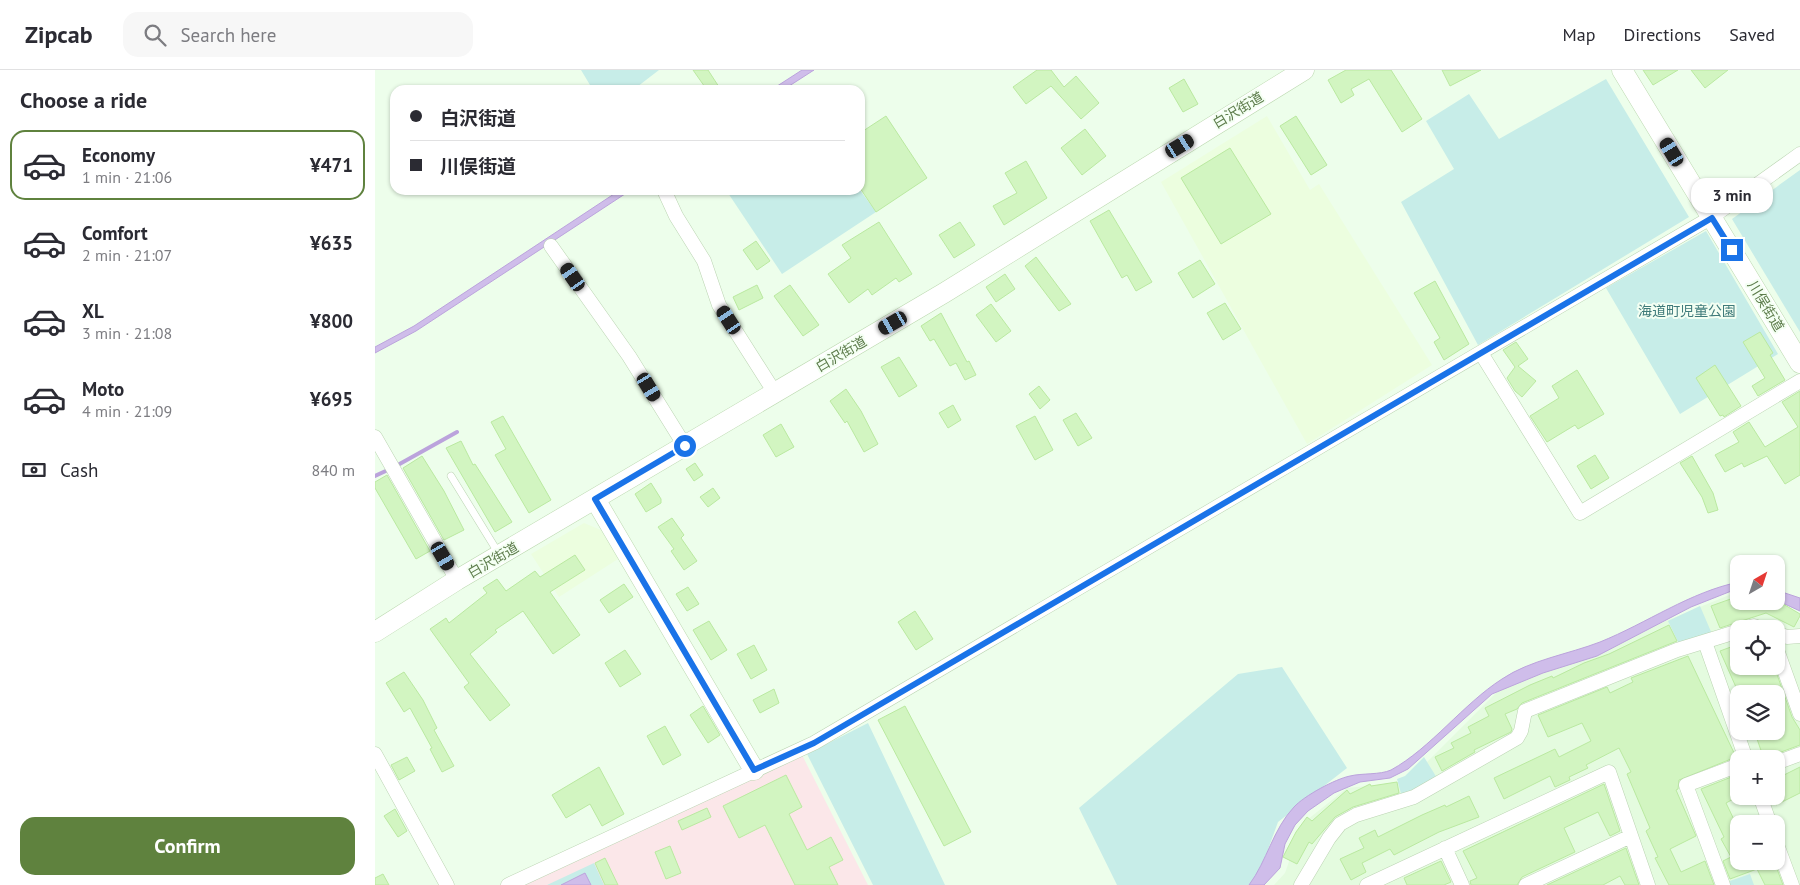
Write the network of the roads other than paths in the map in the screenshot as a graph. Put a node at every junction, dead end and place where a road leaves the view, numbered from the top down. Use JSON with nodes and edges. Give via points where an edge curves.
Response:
{"nodes":[{"id":1,"x":1304,"y":70,"type":"edge"},
{"id":2,"x":1622,"y":70,"type":"edge"},
{"id":3,"x":1800,"y":154,"type":"edge"},
{"id":4,"x":666,"y":195,"type":"edge"},
{"id":5,"x":1712,"y":218,"type":"junction"},
{"id":6,"x":551,"y":246,"type":"dead end"},
{"id":7,"x":1481,"y":352,"type":"junction"},
{"id":8,"x":1800,"y":363,"type":"edge"},
{"id":9,"x":1800,"y":381,"type":"edge"},
{"id":10,"x":775,"y":393,"type":"junction"},
{"id":11,"x":375,"y":437,"type":"edge"},
{"id":12,"x":685,"y":446,"type":"junction"},
{"id":13,"x":451,"y":476,"type":"dead end"},
{"id":14,"x":595,"y":499,"type":"junction"},
{"id":15,"x":501,"y":556,"type":"junction"},
{"id":16,"x":457,"y":580,"type":"junction"},
{"id":17,"x":375,"y":632,"type":"edge"},
{"id":18,"x":1730,"y":634,"type":"edge"},
{"id":19,"x":1785,"y":636,"type":"edge"},
{"id":20,"x":1800,"y":636,"type":"edge"},
{"id":21,"x":1705,"y":642,"type":"junction"},
{"id":22,"x":1785,"y":672,"type":"edge"},
{"id":23,"x":1800,"y":714,"type":"edge"},
{"id":24,"x":1743,"y":750,"type":"edge"},
{"id":25,"x":375,"y":754,"type":"edge"},
{"id":26,"x":1800,"y":754,"type":"edge"},
{"id":27,"x":1785,"y":760,"type":"edge"},
{"id":28,"x":1730,"y":768,"type":"edge"},
{"id":29,"x":754,"y":770,"type":"junction"},
{"id":30,"x":1631,"y":836,"type":"junction"},
{"id":31,"x":1445,"y":848,"type":"junction"},
{"id":32,"x":1785,"y":866,"type":"edge"},
{"id":33,"x":447,"y":885,"type":"edge"},
{"id":34,"x":508,"y":885,"type":"edge"},
{"id":35,"x":1301,"y":885,"type":"edge"},
{"id":36,"x":1367,"y":885,"type":"edge"},
{"id":37,"x":1462,"y":885,"type":"edge"},
{"id":38,"x":1526,"y":885,"type":"edge"},
{"id":39,"x":1648,"y":885,"type":"edge"},
{"id":40,"x":1723,"y":885,"type":"edge"},
{"id":41,"x":1792,"y":885,"type":"edge"}],
"edges":[{"from":1,"to":10,"type":"main road","name":"白沢街道","via":[[944,293]]},
{"from":2,"to":5,"type":"main road","name":"川俣街道"},
{"from":3,"to":5,"type":"street"},
{"from":4,"to":10,"type":"street","via":[[704,261],[719,305]]},
{"from":5,"to":7,"type":"street"},
{"from":5,"to":8,"type":"main road","name":"川俣街道"},
{"from":6,"to":12,"type":"street","via":[[629,356]]},
{"from":7,"to":9,"type":"street","via":[[1580,514]]},
{"from":7,"to":29,"type":"street","via":[[814,743]]},
{"from":10,"to":12,"type":"main road","name":"白沢街道"},
{"from":11,"to":16,"type":"street"},
{"from":12,"to":14,"type":"main road","name":"白沢街道"},
{"from":13,"to":15,"type":"lane"},
{"from":14,"to":15,"type":"main road","name":"白沢街道"},
{"from":14,"to":29,"type":"main road"},
{"from":15,"to":16,"type":"main road","name":"白沢街道"},
{"from":16,"to":17,"type":"main road","name":"白沢街道"},
{"from":18,"to":21,"type":"street"},
{"from":19,"to":20,"type":"street"},
{"from":21,"to":24,"type":"street"},
{"from":21,"to":35,"type":"street","via":[[1677,650],[1525,712],[1517,738],[1414,797],[1356,815],[1340,824]]},
{"from":22,"to":23,"type":"street"},
{"from":25,"to":33,"type":"street"},
{"from":26,"to":27,"type":"street"},
{"from":28,"to":40,"type":"street","via":[[1686,785]]},
{"from":29,"to":34,"type":"street"},
{"from":30,"to":31,"type":"street","via":[[1609,772]]},
{"from":30,"to":38,"type":"street"},
{"from":30,"to":39,"type":"street"},
{"from":31,"to":36,"type":"street"},
{"from":31,"to":37,"type":"street"},
{"from":32,"to":41,"type":"street"}]}
